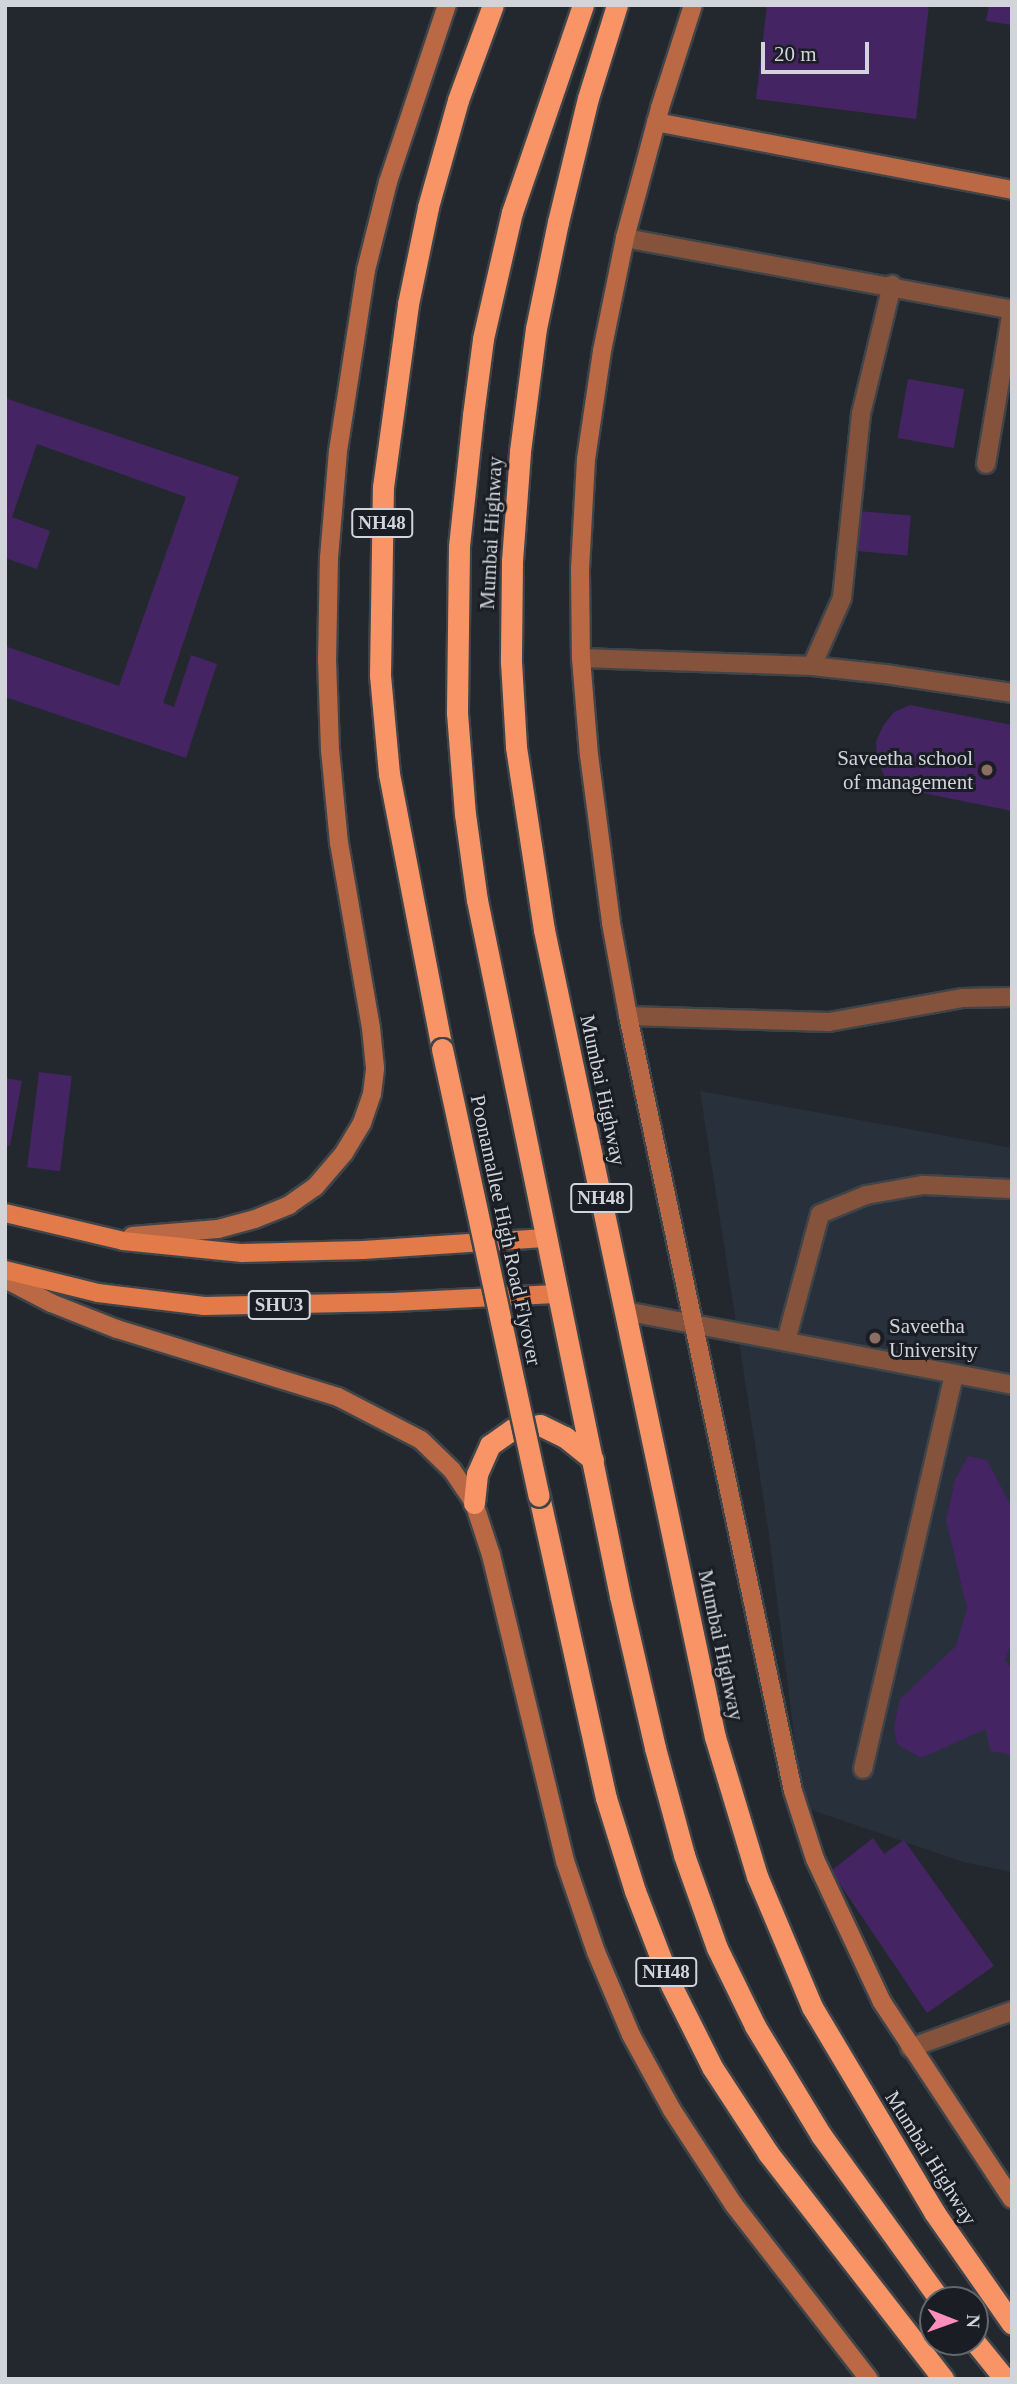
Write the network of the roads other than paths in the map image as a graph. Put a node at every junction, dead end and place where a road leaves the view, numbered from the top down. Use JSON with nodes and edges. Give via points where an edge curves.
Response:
{"nodes":[{"id":1,"x":447,"y":5,"type":"edge"},
{"id":2,"x":492,"y":5,"type":"edge"},
{"id":3,"x":583,"y":5,"type":"edge"},
{"id":4,"x":617,"y":5,"type":"edge"},
{"id":5,"x":693,"y":5,"type":"edge"},
{"id":6,"x":656,"y":122,"type":"junction"},
{"id":7,"x":1012,"y":190,"type":"edge"},
{"id":8,"x":625,"y":237,"type":"junction"},
{"id":9,"x":892,"y":285,"type":"junction"},
{"id":10,"x":1012,"y":310,"type":"edge"},
{"id":11,"x":986,"y":464,"type":"dead end"},
{"id":12,"x":580,"y":658,"type":"junction"},
{"id":13,"x":812,"y":666,"type":"junction"},
{"id":14,"x":1012,"y":693,"type":"edge"},
{"id":15,"x":1012,"y":997,"type":"edge"},
{"id":16,"x":628,"y":1016,"type":"junction"},
{"id":17,"x":1012,"y":1189,"type":"edge"},
{"id":18,"x":5,"y":1213,"type":"edge"},
{"id":19,"x":90,"y":1234,"type":"junction"},
{"id":20,"x":545,"y":1238,"type":"junction"},
{"id":21,"x":5,"y":1270,"type":"edge"},
{"id":22,"x":5,"y":1279,"type":"edge"},
{"id":23,"x":557,"y":1294,"type":"junction"},
{"id":24,"x":625,"y":1311,"type":"junction"},
{"id":25,"x":694,"y":1325,"type":"junction"},
{"id":26,"x":786,"y":1341,"type":"junction"},
{"id":27,"x":954,"y":1374,"type":"junction"},
{"id":28,"x":1012,"y":1385,"type":"edge"},
{"id":29,"x":593,"y":1460,"type":"junction"},
{"id":30,"x":474,"y":1503,"type":"junction"},
{"id":31,"x":863,"y":1769,"type":"dead end"},
{"id":32,"x":1012,"y":2011,"type":"edge"},
{"id":33,"x":910,"y":2048,"type":"junction"},
{"id":34,"x":1012,"y":2199,"type":"edge"},
{"id":35,"x":930,"y":2286,"type":"edge"},
{"id":36,"x":1012,"y":2324,"type":"edge"},
{"id":37,"x":986,"y":2356,"type":"edge"},
{"id":38,"x":869,"y":2379,"type":"edge"},
{"id":39,"x":943,"y":2379,"type":"edge"},
{"id":40,"x":1005,"y":2379,"type":"edge"}],
"edges":[{"from":1,"to":19,"type":"street","via":[[388,183],[366,270],[338,452],[328,558],[330,750],[339,843],[371,1028],[372,1094],[344,1153],[315,1187],[289,1205],[218,1229]]},
{"from":2,"to":39,"type":"highway","name":"Poonamallee High Road Flyover","number":"NH48","bridge":true,"via":[[458,100],[428,207],[408,304],[383,487],[380,675],[389,774],[442,1049],[539,1496],[606,1798],[635,1891],[671,1985],[712,2067],[768,2153]]},
{"from":3,"to":20,"type":"highway","via":[[516,200],[495,281],[473,415],[458,583],[457,713],[467,827],[491,979]]},
{"from":4,"to":24,"type":"highway","name":"Mumbai Highway","number":"NH48","via":[[561,209],[536,328],[520,452],[511,662],[516,747],[544,930]]},
{"from":5,"to":6,"type":"street"},
{"from":6,"to":7,"type":"street"},
{"from":6,"to":8,"type":"street"},
{"from":8,"to":9,"type":"street"},
{"from":8,"to":12,"type":"street","via":[[586,459]]},
{"from":9,"to":10,"type":"street"},
{"from":9,"to":13,"type":"street","via":[[861,414],[842,598]]},
{"from":10,"to":11,"type":"street"},
{"from":12,"to":13,"type":"street"},
{"from":12,"to":16,"type":"street","via":[[611,923]]},
{"from":13,"to":14,"type":"street"},
{"from":15,"to":16,"type":"street","via":[[962,998],[829,1022]]},
{"from":16,"to":25,"type":"street"},
{"from":17,"to":26,"type":"street","via":[[923,1185],[866,1195],[820,1214]]},
{"from":18,"to":19,"type":"main road"},
{"from":19,"to":20,"type":"main road","via":[[242,1253]]},
{"from":20,"to":23,"type":"highway"},
{"from":21,"to":23,"type":"main road","number":"SHU3","via":[[98,1293],[204,1306]]},
{"from":22,"to":30,"type":"street","via":[[117,1329],[338,1397],[383,1418],[421,1440],[452,1470]]},
{"from":23,"to":29,"type":"highway"},
{"from":24,"to":25,"type":"street"},
{"from":24,"to":36,"type":"highway","name":"Mumbai Highway","number":"NH48","via":[[715,1737],[758,1876],[832,2044],[934,2212]]},
{"from":25,"to":26,"type":"street"},
{"from":25,"to":33,"type":"street","via":[[793,1791],[814,1859],[840,1918]]},
{"from":26,"to":27,"type":"street"},
{"from":27,"to":28,"type":"street"},
{"from":27,"to":31,"type":"street"},
{"from":29,"to":30,"type":"highway","via":[[565,1437],[540,1425],[513,1429],[490,1445],[477,1474]]},
{"from":29,"to":35,"type":"highway","via":[[655,1748],[684,1855],[718,1948],[755,2026],[821,2135]]},
{"from":30,"to":38,"type":"street","via":[[491,1555],[565,1861],[631,2035],[672,2110],[734,2205]]},
{"from":32,"to":33,"type":"street"},
{"from":33,"to":34,"type":"street"},
{"from":37,"to":40,"type":"highway"}]}
